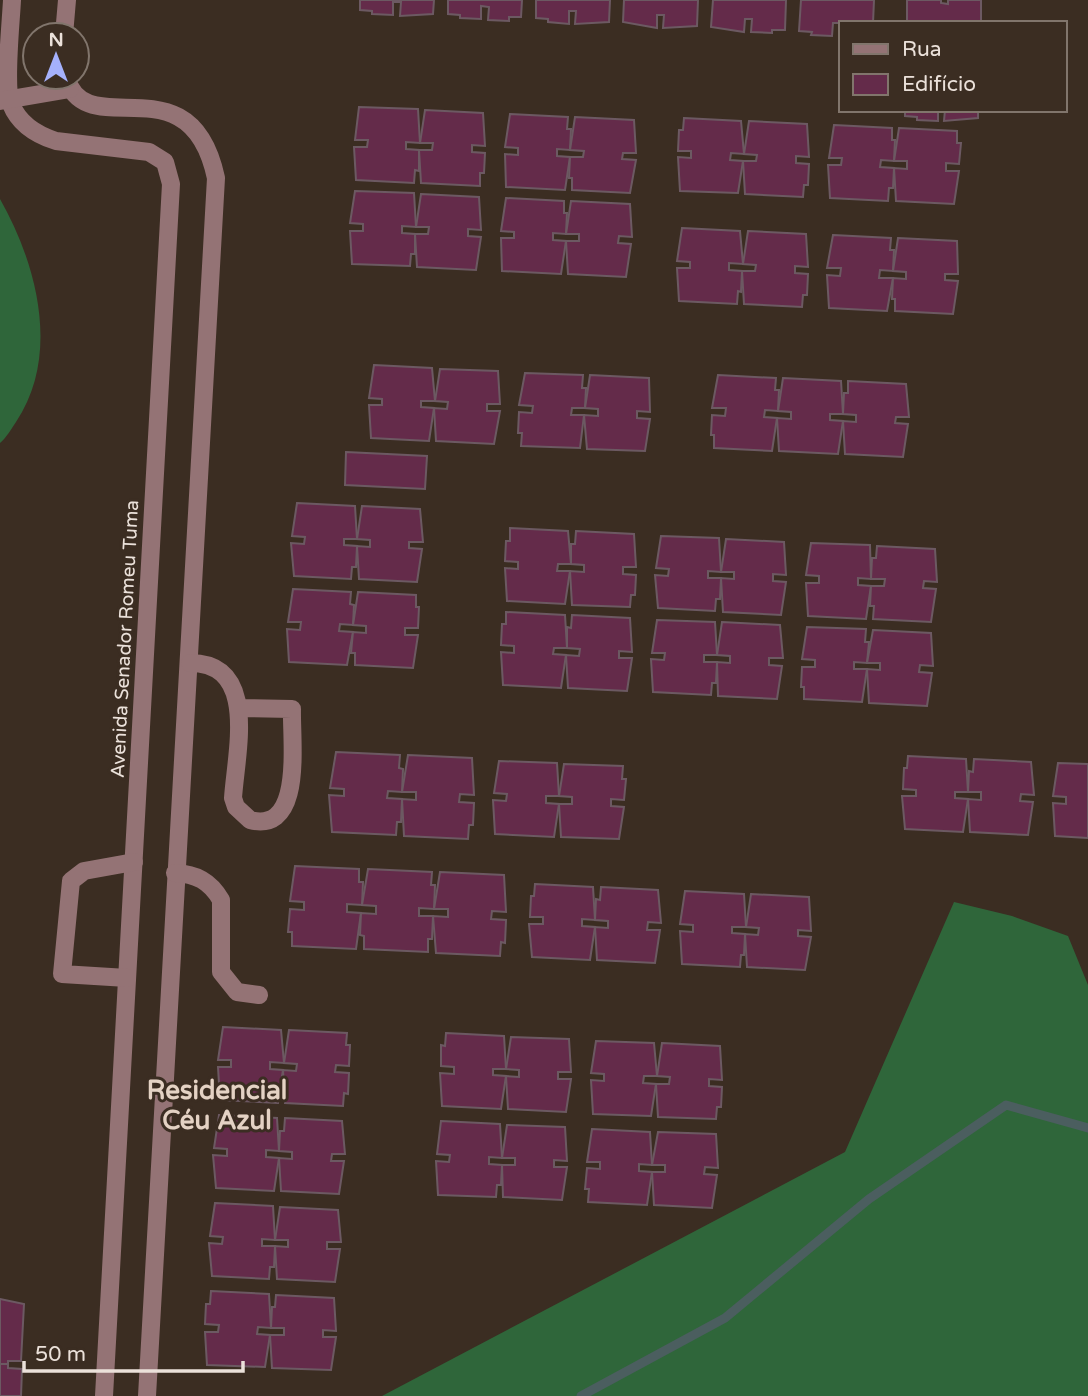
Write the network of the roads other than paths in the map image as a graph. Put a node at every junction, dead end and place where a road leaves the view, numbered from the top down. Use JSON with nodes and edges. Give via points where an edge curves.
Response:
{"nodes":[{"id":1,"x":12,"y":0,"type":"edge"},
{"id":2,"x":66,"y":0,"type":"edge"},
{"id":3,"x":65,"y":21,"type":"edge"},
{"id":4,"x":40,"y":91,"type":"edge"},
{"id":5,"x":75,"y":91,"type":"edge"},
{"id":6,"x":5,"y":101,"type":"edge"},
{"id":7,"x":190,"y":663,"type":"junction"},
{"id":8,"x":238,"y":708,"type":"junction"},
{"id":9,"x":134,"y":862,"type":"junction"},
{"id":10,"x":175,"y":873,"type":"junction"},
{"id":11,"x":127,"y":978,"type":"junction"},
{"id":12,"x":259,"y":995,"type":"dead end"},
{"id":13,"x":104,"y":1396,"type":"edge"},
{"id":14,"x":147,"y":1396,"type":"edge"}],
"edges":[{"from":1,"to":6,"type":"street"},
{"from":2,"to":3,"type":"street"},
{"from":4,"to":6,"type":"street"},
{"from":5,"to":7,"type":"street","via":[[86,105],[161,108],[178,116],[204,142],[216,178]]},
{"from":6,"to":9,"type":"street","name":"Avenida Senador Romeu Tuma","via":[[43,137],[149,152],[165,162],[170,173]]},
{"from":7,"to":8,"type":"street","via":[[223,672],[235,688]]},
{"from":7,"to":10,"type":"street"},
{"from":8,"to":8,"type":"street","via":[[233,798],[242,815],[260,822],[280,816],[289,797],[292,709]]},
{"from":9,"to":11,"type":"street","name":"Avenida Senador Romeu Tuma"},
{"from":9,"to":11,"type":"street","via":[[84,871],[71,881],[62,974]]},
{"from":10,"to":12,"type":"street","via":[[197,876],[215,889],[221,900],[221,972],[237,992]]},
{"from":10,"to":14,"type":"street"},
{"from":11,"to":13,"type":"street","name":"Avenida Senador Romeu Tuma"}]}
